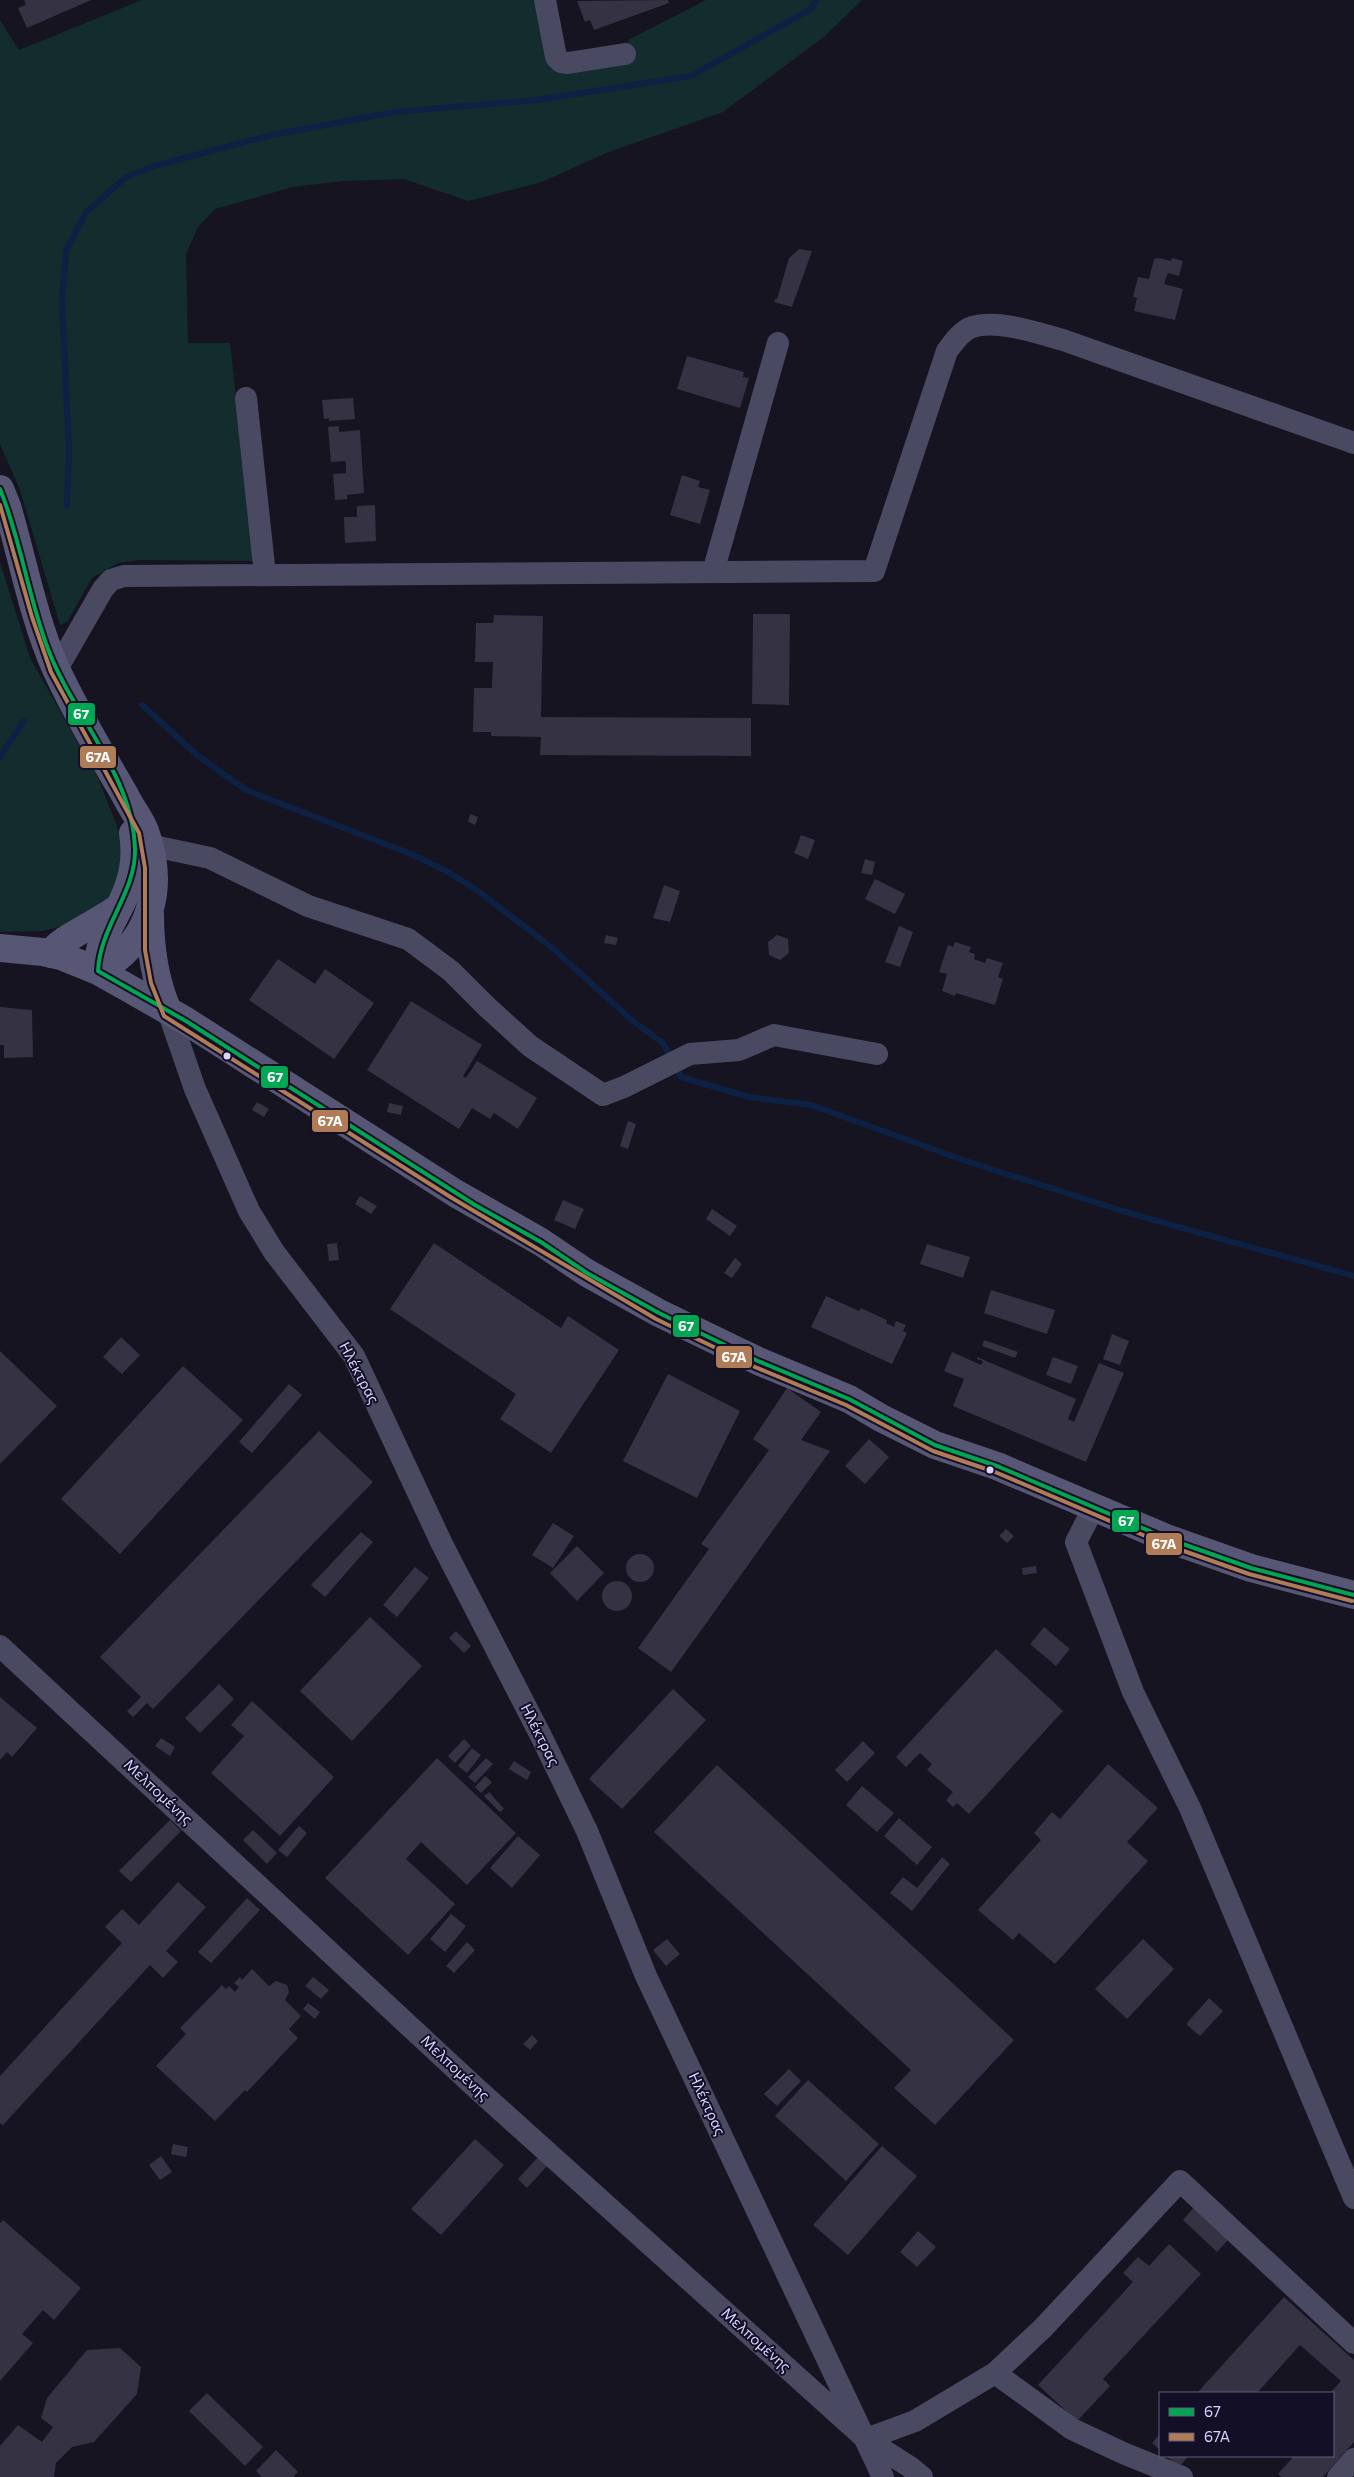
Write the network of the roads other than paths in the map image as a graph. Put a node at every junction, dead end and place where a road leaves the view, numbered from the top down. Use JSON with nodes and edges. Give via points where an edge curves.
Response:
{"nodes":[{"id":1,"x":545,"y":0,"type":"edge"},
{"id":2,"x":624,"y":54,"type":"dead end"},
{"id":3,"x":778,"y":343,"type":"dead end"},
{"id":4,"x":246,"y":398,"type":"dead end"},
{"id":5,"x":1354,"y":443,"type":"edge"},
{"id":6,"x":0,"y":489,"type":"edge"},
{"id":7,"x":6,"y":532,"type":"edge"},
{"id":8,"x":713,"y":572,"type":"junction"},
{"id":9,"x":265,"y":575,"type":"junction"},
{"id":10,"x":56,"y":669,"type":"junction"},
{"id":11,"x":125,"y":796,"type":"junction"},
{"id":12,"x":149,"y":845,"type":"junction"},
{"id":13,"x":121,"y":904,"type":"junction"},
{"id":14,"x":150,"y":914,"type":"junction"},
{"id":15,"x":0,"y":948,"type":"edge"},
{"id":16,"x":52,"y":954,"type":"junction"},
{"id":17,"x":98,"y":971,"type":"junction"},
{"id":18,"x":168,"y":1011,"type":"junction"},
{"id":19,"x":877,"y":1054,"type":"dead end"},
{"id":20,"x":1094,"y":1508,"type":"junction"},
{"id":21,"x":1354,"y":1594,"type":"edge"},
{"id":22,"x":0,"y":1646,"type":"edge"},
{"id":23,"x":1354,"y":2198,"type":"edge"},
{"id":24,"x":1354,"y":2343,"type":"edge"},
{"id":25,"x":996,"y":2373,"type":"junction"},
{"id":26,"x":866,"y":2439,"type":"junction"},
{"id":27,"x":1354,"y":2459,"type":"edge"},
{"id":28,"x":883,"y":2477,"type":"edge"},
{"id":29,"x":922,"y":2477,"type":"edge"},
{"id":30,"x":1182,"y":2477,"type":"edge"},
{"id":31,"x":1338,"y":2477,"type":"edge"}],
"edges":[{"from":1,"to":2,"type":"street","via":[[556,58],[561,62]]},
{"from":3,"to":8,"type":"street"},
{"from":4,"to":9,"type":"street"},
{"from":5,"to":8,"type":"street","via":[[1063,340],[1017,328],[972,327],[947,351],[874,571]]},
{"from":6,"to":7,"type":"street"},
{"from":7,"to":10,"type":"street"},
{"from":8,"to":9,"type":"street"},
{"from":9,"to":10,"type":"street","via":[[124,576],[111,580]]},
{"from":10,"to":11,"type":"street"},
{"from":11,"to":12,"type":"street","via":[[141,822]]},
{"from":11,"to":13,"type":"street","via":[[135,856],[131,880]]},
{"from":12,"to":14,"type":"street","via":[[153,883]]},
{"from":12,"to":19,"type":"street","via":[[210,858],[308,906],[408,939],[451,971],[530,1046],[603,1094],[690,1054],[739,1050],[774,1035]]},
{"from":13,"to":16,"type":"street","via":[[100,922],[59,942]]},
{"from":13,"to":17,"type":"street","via":[[99,952]]},
{"from":14,"to":17,"type":"street","via":[[122,955]]},
{"from":14,"to":18,"type":"street","via":[[156,970]]},
{"from":15,"to":16,"type":"street"},
{"from":16,"to":17,"type":"street"},
{"from":17,"to":18,"type":"street"},
{"from":18,"to":20,"type":"street","via":[[475,1205],[659,1313],[758,1361],[849,1399],[935,1444],[997,1466]]},
{"from":18,"to":26,"type":"street","name":"Ηλέκτρας","via":[[195,1089],[249,1211],[274,1252],[354,1356],[442,1544],[542,1738],[587,1831],[646,1976]]},
{"from":20,"to":21,"type":"street","via":[[1242,1566]]},
{"from":20,"to":23,"type":"street","via":[[1076,1542],[1134,1692],[1190,1808]]},
{"from":22,"to":26,"type":"street","name":"Μελπομένης","via":[[476,2088]]},
{"from":24,"to":25,"type":"street","via":[[1180,2181],[1043,2328]]},
{"from":25,"to":26,"type":"street","via":[[915,2421]]},
{"from":25,"to":30,"type":"street","via":[[1072,2428],[1123,2454]]},
{"from":26,"to":28,"type":"street","name":"Ηλέκτρας"},
{"from":26,"to":29,"type":"street","name":"Μελπομένης"},
{"from":27,"to":31,"type":"street"}]}
